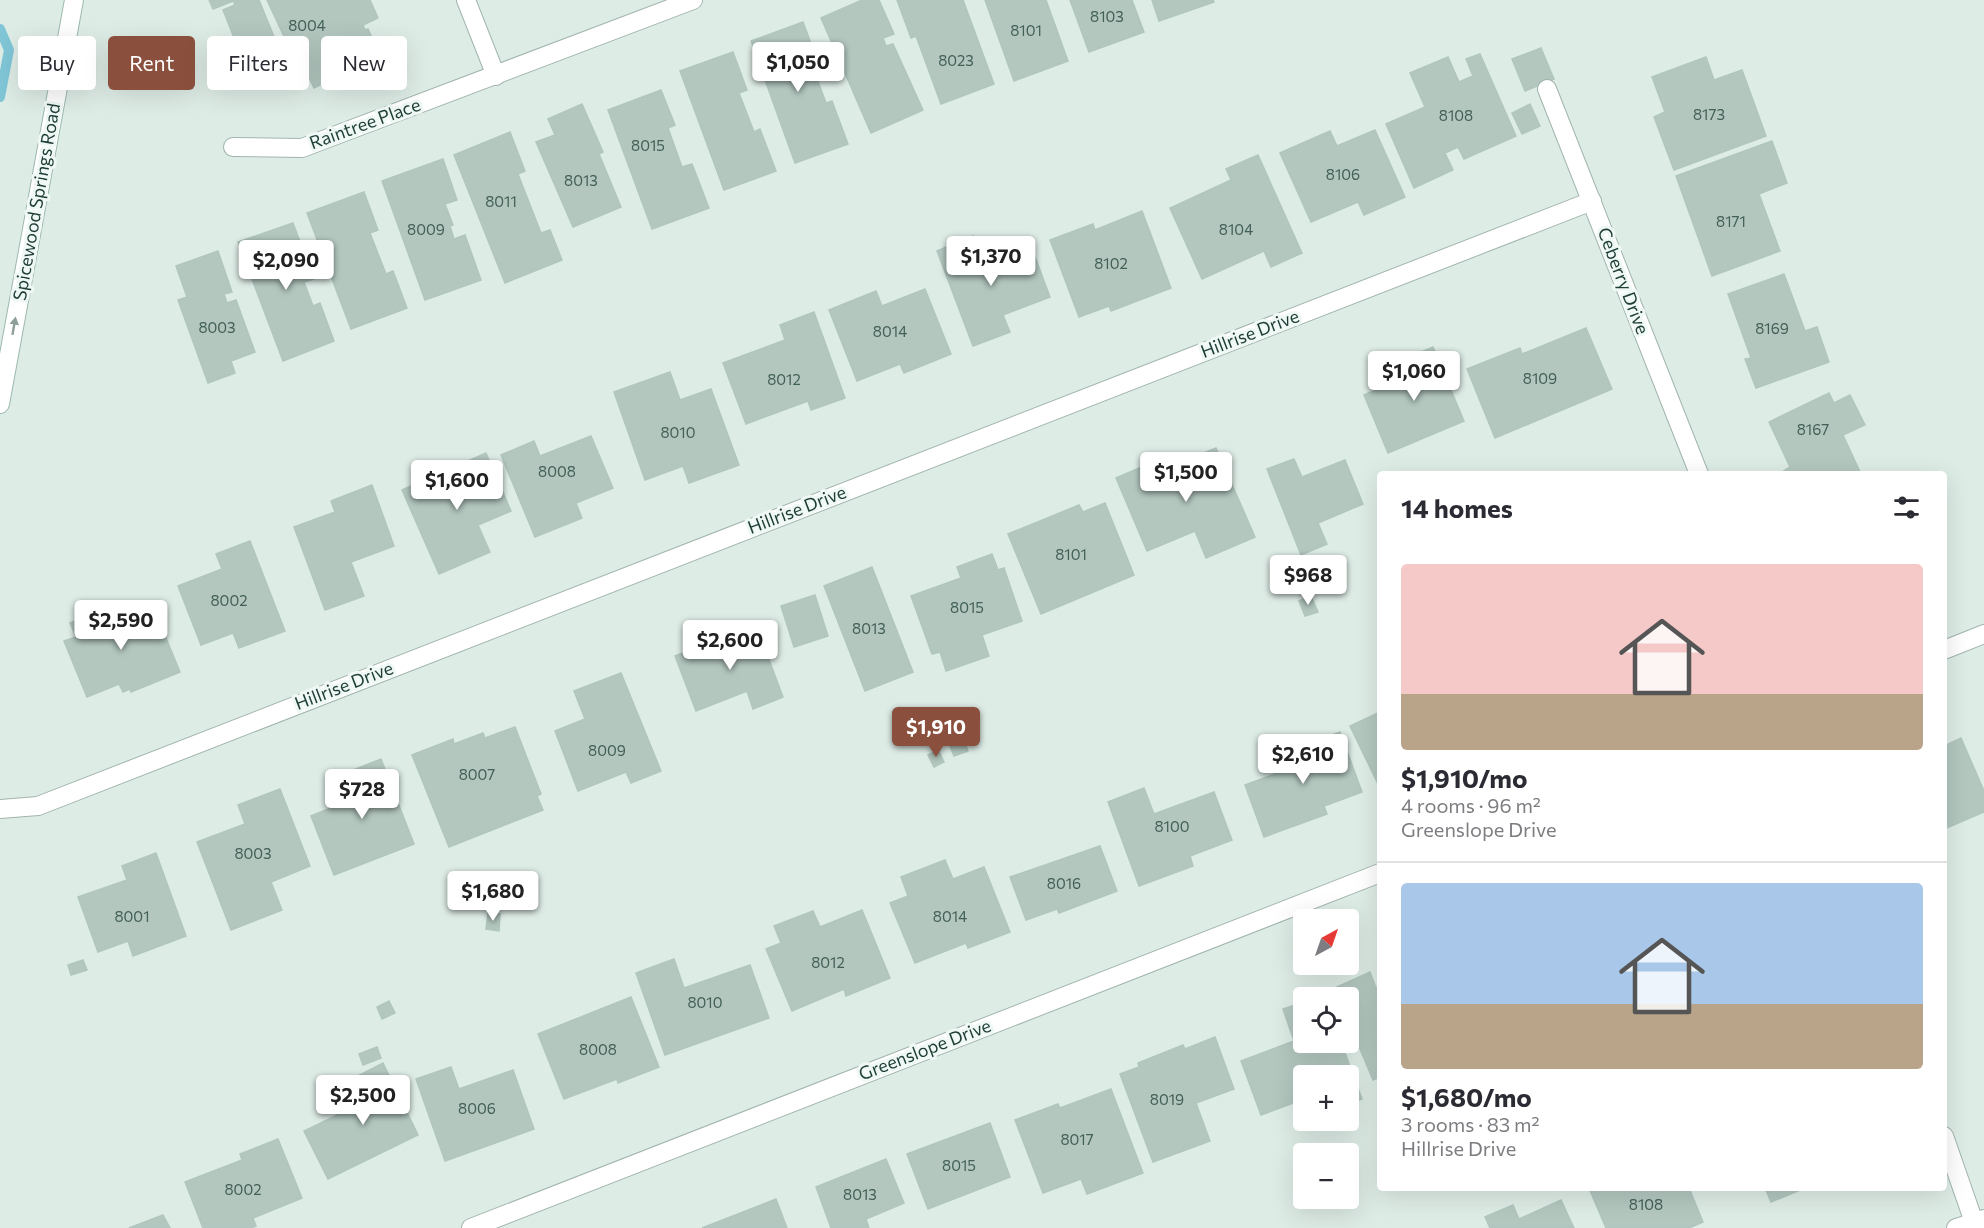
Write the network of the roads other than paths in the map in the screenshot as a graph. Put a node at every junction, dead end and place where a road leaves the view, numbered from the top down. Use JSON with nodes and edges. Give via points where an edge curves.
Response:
{"nodes":[{"id":1,"x":74,"y":0,"type":"edge"},
{"id":2,"x":466,"y":0,"type":"edge"},
{"id":3,"x":693,"y":0,"type":"edge"},
{"id":4,"x":496,"y":76,"type":"junction"},
{"id":5,"x":1547,"y":88,"type":"dead end"},
{"id":6,"x":233,"y":147,"type":"dead end"},
{"id":7,"x":1592,"y":201,"type":"junction"},
{"id":8,"x":0,"y":404,"type":"edge"},
{"id":9,"x":1698,"y":471,"type":"edge"},
{"id":10,"x":1984,"y":634,"type":"edge"},
{"id":11,"x":1947,"y":649,"type":"edge"},
{"id":12,"x":0,"y":809,"type":"edge"},
{"id":13,"x":1377,"y":874,"type":"edge"},
{"id":14,"x":1947,"y":1144,"type":"edge"},
{"id":15,"x":1978,"y":1223,"type":"edge"},
{"id":16,"x":471,"y":1228,"type":"edge"},
{"id":17,"x":1956,"y":1228,"type":"edge"}],
"edges":[{"from":8,"to":1,"type":"street","name":"Spicewood Springs Road","one_way":true},
{"from":2,"to":4,"type":"street"},
{"from":3,"to":4,"type":"street","name":"Raintree Place"},
{"from":4,"to":6,"type":"street","name":"Raintree Place","via":[[302,148]]},
{"from":5,"to":7,"type":"street","name":"Ceberry Drive"},
{"from":7,"to":9,"type":"street","name":"Ceberry Drive"},
{"from":7,"to":12,"type":"street","name":"Hillrise Drive","via":[[38,806]]},
{"from":10,"to":11,"type":"street"},
{"from":13,"to":16,"type":"street","name":"Greenslope Drive"},
{"from":14,"to":15,"type":"street"},
{"from":15,"to":17,"type":"street"}]}
